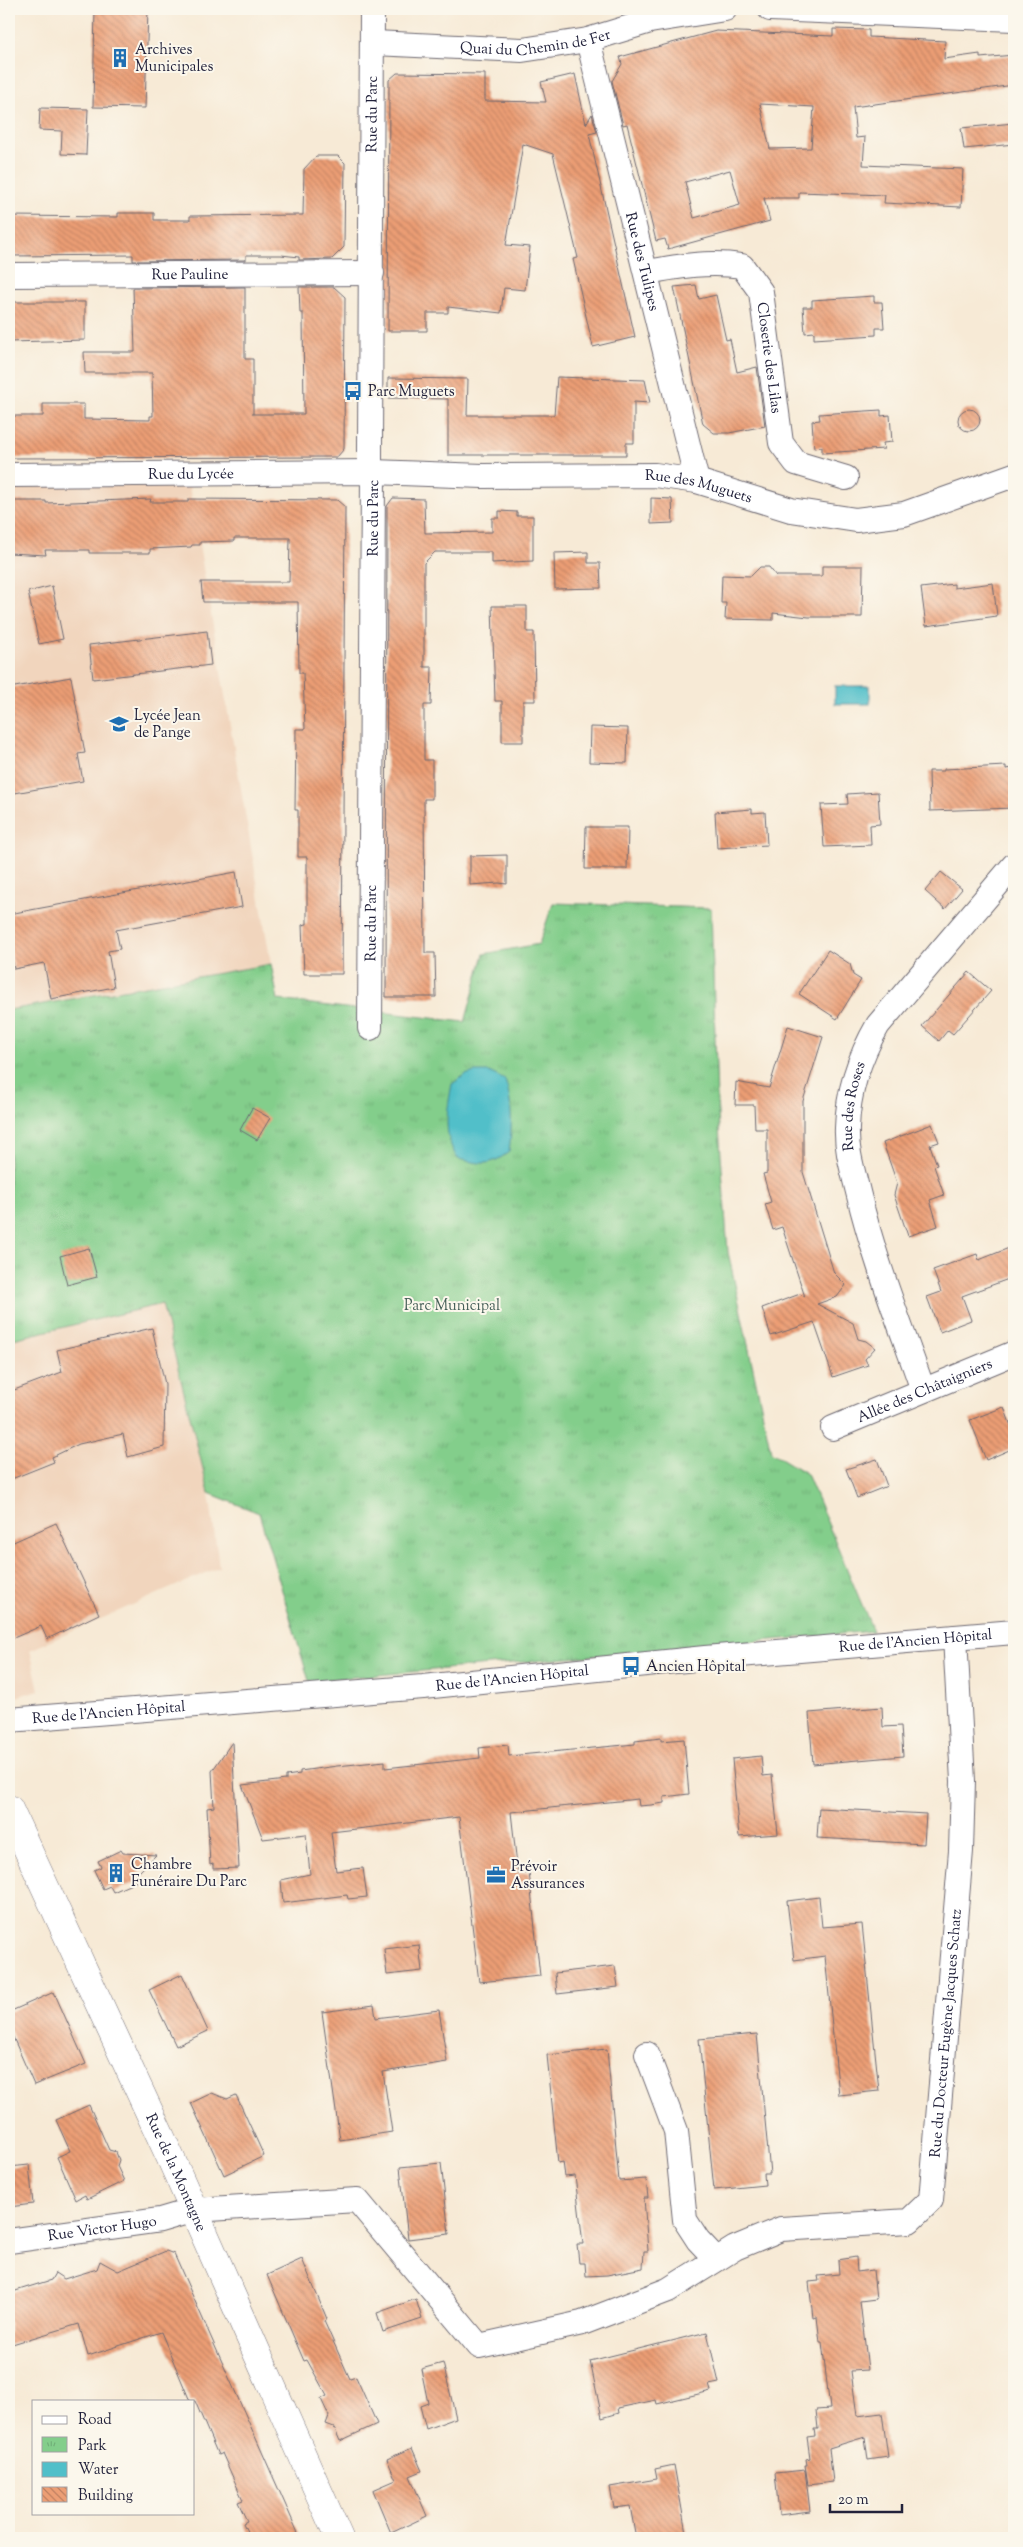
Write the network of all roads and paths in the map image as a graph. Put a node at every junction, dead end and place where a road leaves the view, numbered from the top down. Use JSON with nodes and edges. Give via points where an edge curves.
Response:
{"nodes":[{"id":1,"x":372,"y":9,"type":"edge"},
{"id":2,"x":725,"y":9,"type":"edge"},
{"id":3,"x":770,"y":9,"type":"edge"},
{"id":4,"x":1014,"y":19,"type":"edge"},
{"id":5,"x":588,"y":40,"type":"junction"},
{"id":6,"x":374,"y":43,"type":"junction"},
{"id":7,"x":647,"y":272,"type":"junction"},
{"id":8,"x":372,"y":273,"type":"junction"},
{"id":9,"x":9,"y":275,"type":"edge"},
{"id":10,"x":373,"y":472,"type":"junction"},
{"id":11,"x":9,"y":475,"type":"edge"},
{"id":12,"x":1014,"y":475,"type":"edge"},
{"id":13,"x":846,"y":478,"type":"dead end"},
{"id":14,"x":697,"y":481,"type":"junction"},
{"id":15,"x":1014,"y":865,"type":"edge"},
{"id":16,"x":370,"y":1028,"type":"dead end"},
{"id":17,"x":1014,"y":1353,"type":"edge"},
{"id":18,"x":923,"y":1390,"type":"junction"},
{"id":19,"x":833,"y":1428,"type":"dead end"},
{"id":20,"x":1014,"y":1632,"type":"edge"},
{"id":21,"x":956,"y":1637,"type":"junction"},
{"id":22,"x":9,"y":1720,"type":"edge"},
{"id":23,"x":9,"y":1809,"type":"edge"},
{"id":24,"x":647,"y":2054,"type":"dead end"},
{"id":25,"x":194,"y":2210,"type":"junction"},
{"id":26,"x":9,"y":2241,"type":"edge"},
{"id":27,"x":716,"y":2259,"type":"junction"},
{"id":28,"x":339,"y":2538,"type":"edge"}],
"edges":[{"from":1,"to":6,"type":"street","name":"Rue du Parc"},
{"from":2,"to":5,"type":"street","name":"Quai du Chemin de Fer","via":[[650,21]]},
{"from":3,"to":4,"type":"street"},
{"from":5,"to":6,"type":"street","name":"Quai du Chemin de Fer","via":[[522,50]]},
{"from":5,"to":7,"type":"street","name":"Rue des Tulipes"},
{"from":6,"to":8,"type":"street","name":"Rue du Parc"},
{"from":7,"to":13,"type":"street","name":"Closerie des Lilas","via":[[695,263],[720,262],[742,266],[761,292],[781,443],[796,463]]},
{"from":7,"to":14,"type":"street","name":"Rue des Tulipes"},
{"from":8,"to":9,"type":"street","name":"Rue Pauline"},
{"from":8,"to":10,"type":"street","name":"Rue du Parc","via":[[370,468]]},
{"from":10,"to":11,"type":"street","name":"Rue du Lycée"},
{"from":10,"to":14,"type":"street","name":"Rue des Muguets","via":[[482,476],[655,475]]},
{"from":10,"to":16,"type":"street","name":"Rue du Parc"},
{"from":12,"to":14,"type":"street","name":"Rue des Muguets","via":[[904,514],[856,520],[791,510]]},
{"from":15,"to":18,"type":"street","name":"Rue des Roses","via":[[878,1025],[865,1047],[849,1102],[850,1159],[866,1223]]},
{"from":17,"to":18,"type":"street","name":"Allée des Châtaigniers"},
{"from":18,"to":19,"type":"street","name":"Allée des Châtaigniers"},
{"from":20,"to":21,"type":"street","name":"Rue de l'Ancien Hôpital"},
{"from":21,"to":22,"type":"street","name":"Rue de l'Ancien Hôpital","via":[[704,1658],[423,1687]]},
{"from":21,"to":27,"type":"street","name":"Rue du Docteur Eugène Jacques Schatz","via":[[963,1781],[961,1851],[931,2200],[909,2221],[781,2230],[734,2248]]},
{"from":23,"to":25,"type":"main road","name":"Rue de la Montagne"},
{"from":24,"to":27,"type":"street","via":[[676,2131],[685,2220]]},
{"from":25,"to":26,"type":"street","name":"Rue Victor Hugo","via":[[160,2220]]},
{"from":25,"to":27,"type":"street","name":"Rue du Docteur Eugène Jacques Schatz","via":[[356,2200],[479,2346],[582,2323],[668,2290]]},
{"from":25,"to":28,"type":"main road","name":"Rue de la Montagne"}]}
